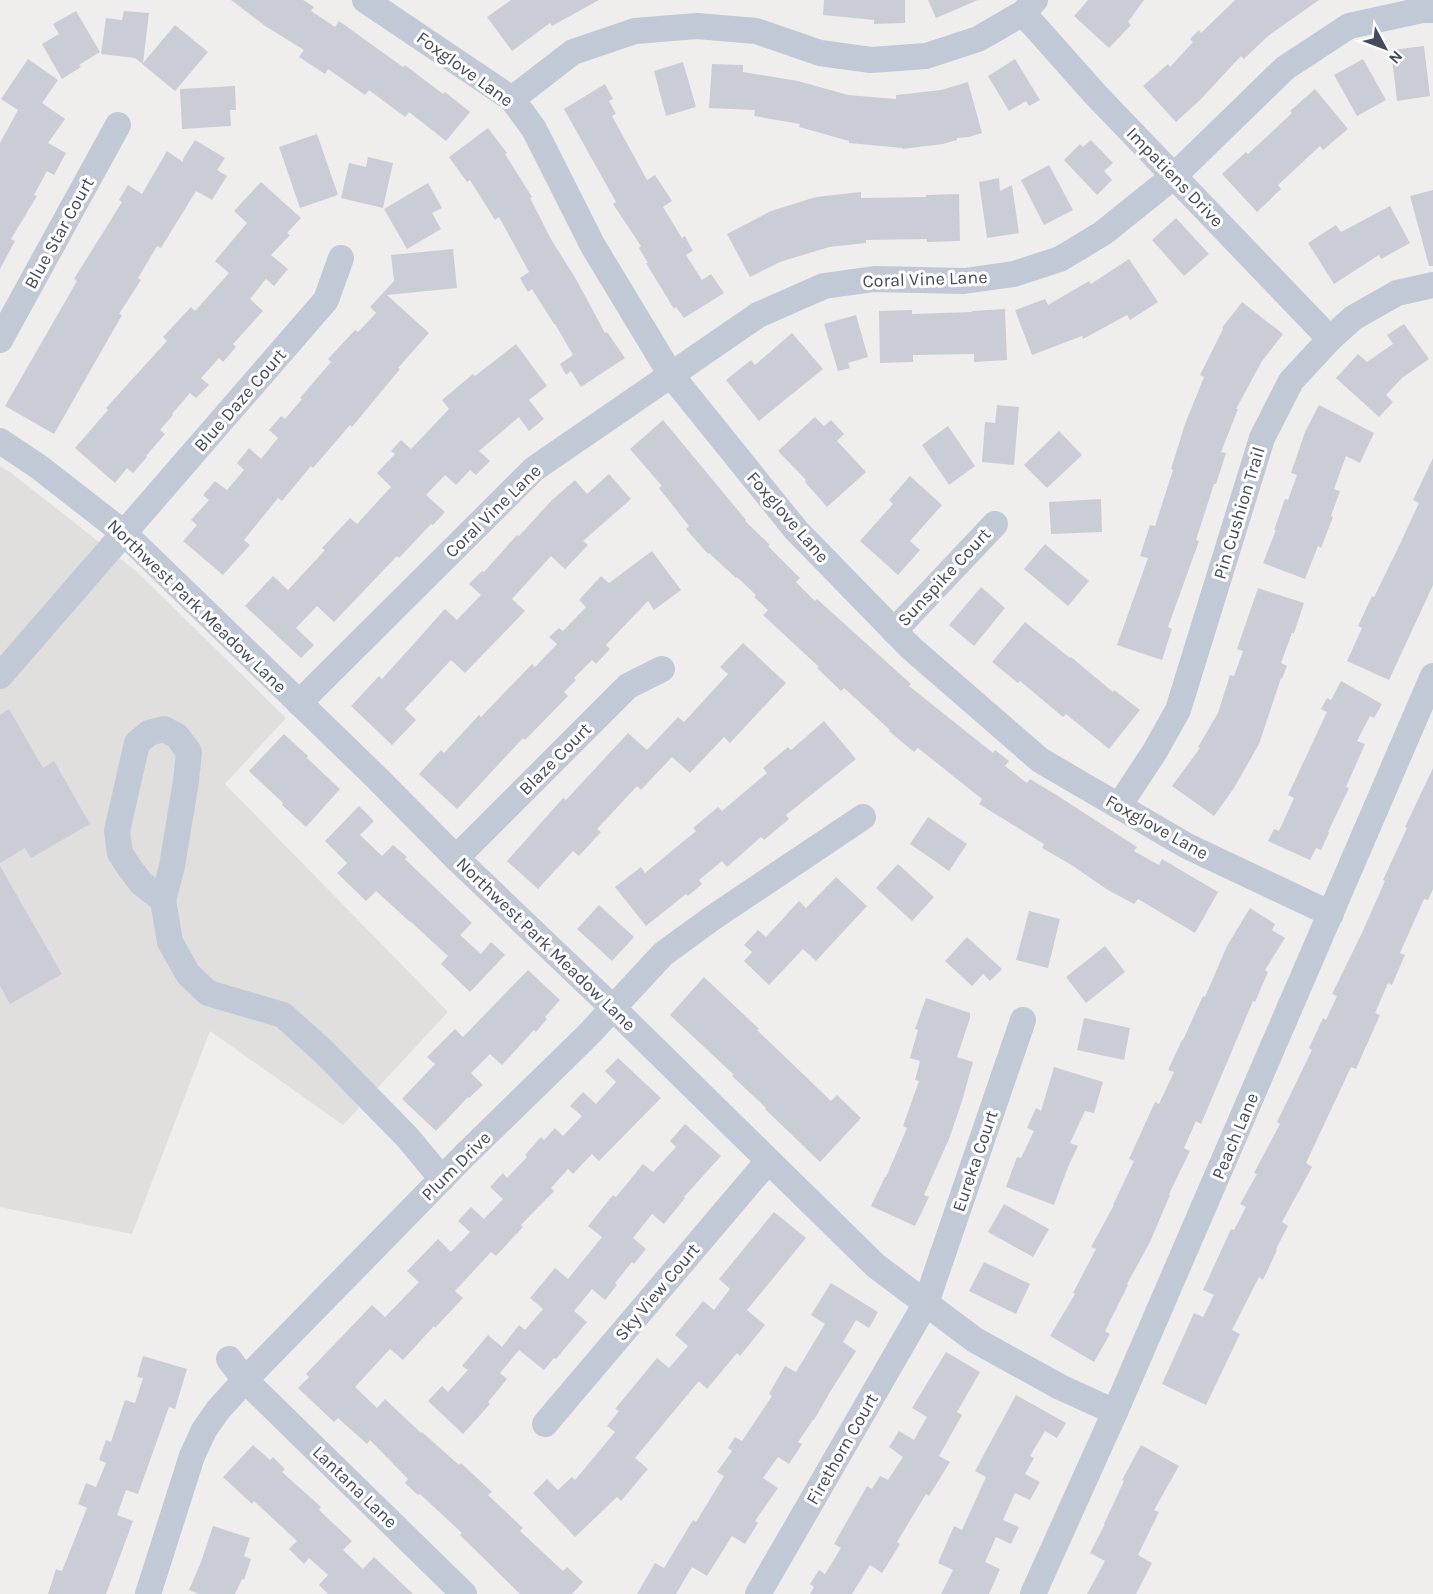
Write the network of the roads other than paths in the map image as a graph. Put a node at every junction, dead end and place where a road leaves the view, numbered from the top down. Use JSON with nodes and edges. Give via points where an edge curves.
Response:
{"nodes":[{"id":1,"x":365,"y":0,"type":"edge"},
{"id":2,"x":1029,"y":6,"type":"edge"},
{"id":3,"x":1433,"y":9,"type":"edge"},
{"id":4,"x":512,"y":99,"type":"junction"},
{"id":5,"x":118,"y":125,"type":"dead end"},
{"id":6,"x":1174,"y":176,"type":"junction"},
{"id":7,"x":341,"y":258,"type":"dead end"},
{"id":8,"x":1433,"y":285,"type":"edge"},
{"id":9,"x":1330,"y":339,"type":"junction"},
{"id":10,"x":0,"y":340,"type":"edge"},
{"id":11,"x":671,"y":375,"type":"junction"},
{"id":12,"x":0,"y":441,"type":"edge"},
{"id":13,"x":995,"y":524,"type":"dead end"},
{"id":14,"x":125,"y":534,"type":"junction"},
{"id":15,"x":894,"y":631,"type":"junction"},
{"id":16,"x":662,"y":669,"type":"dead end"},
{"id":17,"x":0,"y":676,"type":"edge"},
{"id":18,"x":1433,"y":676,"type":"edge"},
{"id":19,"x":299,"y":704,"type":"junction"},
{"id":20,"x":1119,"y":806,"type":"junction"},
{"id":21,"x":863,"y":818,"type":"dead end"},
{"id":22,"x":456,"y":858,"type":"junction"},
{"id":23,"x":163,"y":900,"type":"junction"},
{"id":24,"x":1331,"y":914,"type":"junction"},
{"id":25,"x":613,"y":1008,"type":"junction"},
{"id":26,"x":1023,"y":1020,"type":"dead end"},
{"id":27,"x":768,"y":1161,"type":"junction"},
{"id":28,"x":442,"y":1179,"type":"junction"},
{"id":29,"x":926,"y":1303,"type":"junction"},
{"id":30,"x":229,"y":1359,"type":"dead end"},
{"id":31,"x":246,"y":1380,"type":"junction"},
{"id":32,"x":1115,"y":1412,"type":"junction"},
{"id":33,"x":545,"y":1424,"type":"dead end"},
{"id":34,"x":148,"y":1594,"type":"edge"},
{"id":35,"x":464,"y":1594,"type":"edge"},
{"id":36,"x":758,"y":1594,"type":"edge"},
{"id":37,"x":1033,"y":1594,"type":"edge"}],
"edges":[{"from":1,"to":4,"type":"street","name":"Foxglove Lane"},
{"from":2,"to":4,"type":"street","via":[[978,39],[926,56],[871,60],[820,53],[756,31],[697,26],[635,31],[573,52]]},
{"from":2,"to":6,"type":"street","name":"Impatiens Drive","via":[[1095,94]]},
{"from":3,"to":6,"type":"street","name":"Coral Vine Lane","via":[[1349,26],[1285,68]]},
{"from":4,"to":11,"type":"street","name":"Foxglove Lane","via":[[534,129],[593,246]]},
{"from":5,"to":10,"type":"street","name":"Blue Star Court"},
{"from":6,"to":9,"type":"street","name":"Impatiens Drive"},
{"from":6,"to":11,"type":"street","name":"Coral Vine Lane","via":[[1103,233],[1060,259],[1014,274],[964,281],[874,279],[824,286],[758,315]]},
{"from":7,"to":14,"type":"street","name":"Blue Daze Court","via":[[326,300]]},
{"from":8,"to":9,"type":"street","name":"Pin Cushion Trail","via":[[1397,293],[1353,318]]},
{"from":9,"to":20,"type":"street","name":"Pin Cushion Trail","via":[[1291,381],[1262,438],[1178,710]]},
{"from":11,"to":15,"type":"street","name":"Foxglove Lane","via":[[796,530]]},
{"from":11,"to":19,"type":"street","name":"Coral Vine Lane","via":[[534,469]]},
{"from":12,"to":14,"type":"street","name":"Northwest Park Meadow Lane"},
{"from":13,"to":15,"type":"street","name":"Sunspike Court"},
{"from":14,"to":17,"type":"street","name":"Blue Daze Court"},
{"from":14,"to":19,"type":"street","name":"Northwest Park Meadow Lane"},
{"from":15,"to":20,"type":"street","name":"Foxglove Lane","via":[[1040,760]]},
{"from":16,"to":22,"type":"street","name":"Blaze Court","via":[[628,686]]},
{"from":18,"to":24,"type":"street","name":"Peach Lane"},
{"from":19,"to":22,"type":"street","name":"Northwest Park Meadow Lane"},
{"from":20,"to":24,"type":"street","name":"Foxglove Lane","via":[[1187,846]]},
{"from":21,"to":25,"type":"street","name":"Plum Drive","via":[[663,954]]},
{"from":22,"to":25,"type":"street","name":"Northwest Park Meadow Lane"},
{"from":23,"to":23,"type":"street","via":[[189,752],[177,736],[164,729],[149,733],[137,743],[117,831],[120,853],[129,867],[141,883]]},
{"from":23,"to":28,"type":"street","via":[[170,942],[188,974],[201,987],[208,993],[283,1015],[408,1138]]},
{"from":24,"to":32,"type":"street","name":"Peach Lane"},
{"from":25,"to":27,"type":"street","name":"Northwest Park Meadow Lane"},
{"from":25,"to":28,"type":"street","name":"Plum Drive"},
{"from":26,"to":29,"type":"street","name":"Eureka Court"},
{"from":27,"to":29,"type":"street","name":"Northwest Park Meadow Lane","via":[[876,1266]]},
{"from":27,"to":33,"type":"street","name":"Sky View Court"},
{"from":28,"to":31,"type":"street","name":"Plum Drive"},
{"from":29,"to":32,"type":"street","name":"Northwest Park Meadow Lane","via":[[975,1340]]},
{"from":29,"to":36,"type":"street","name":"Firethorn Court"},
{"from":30,"to":31,"type":"street","name":"Lantana Lane"},
{"from":31,"to":34,"type":"street","name":"Plum Drive","via":[[218,1410],[192,1456]]},
{"from":31,"to":35,"type":"street","name":"Lantana Lane"},
{"from":32,"to":37,"type":"street","name":"Peach Lane"}]}
